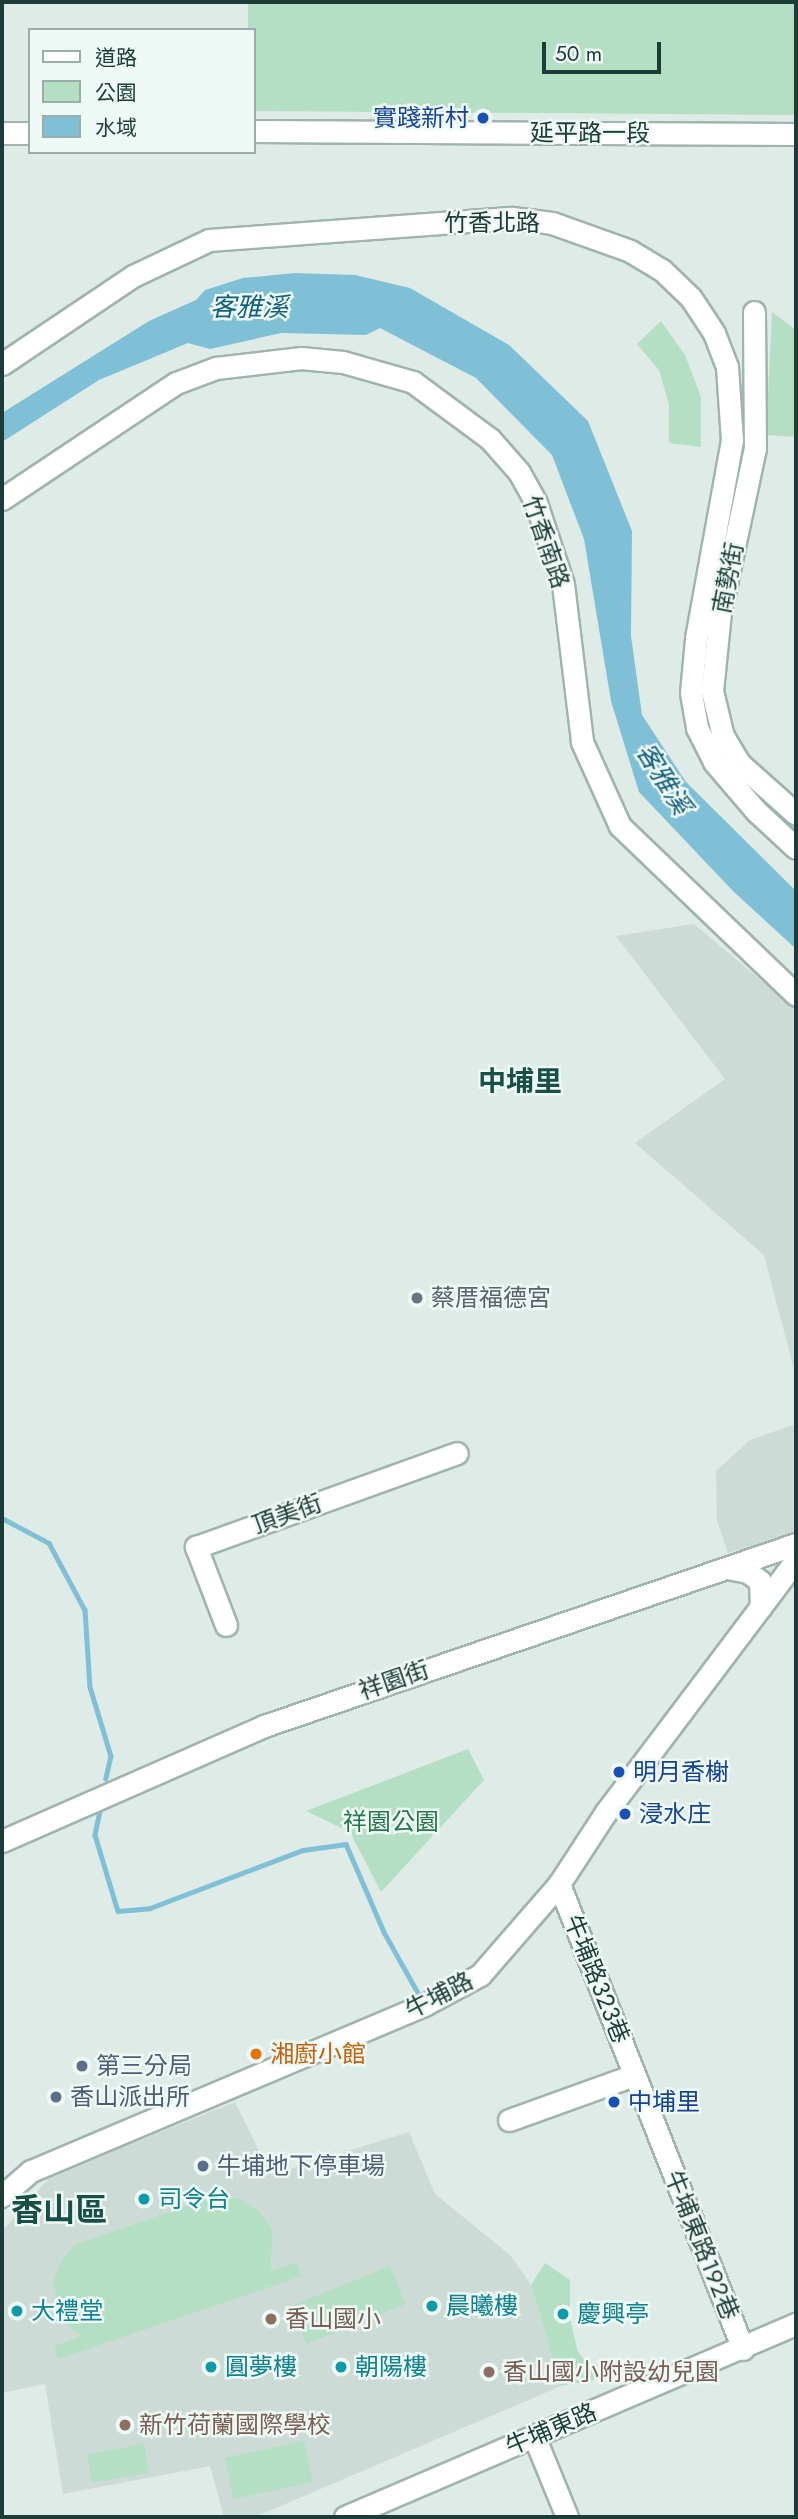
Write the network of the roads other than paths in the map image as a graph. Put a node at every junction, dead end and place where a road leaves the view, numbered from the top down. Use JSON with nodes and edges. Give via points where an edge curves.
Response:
{"nodes":[{"id":1,"x":256,"y":131,"type":"edge"},
{"id":2,"x":2,"y":133,"type":"edge"},
{"id":3,"x":28,"y":133,"type":"edge"},
{"id":4,"x":796,"y":134,"type":"edge"},
{"id":5,"x":754,"y":312,"type":"dead end"},
{"id":6,"x":2,"y":364,"type":"edge"},
{"id":7,"x":2,"y":499,"type":"edge"},
{"id":8,"x":796,"y":814,"type":"edge"},
{"id":9,"x":796,"y":848,"type":"edge"},
{"id":10,"x":796,"y":995,"type":"edge"},
{"id":11,"x":457,"y":1453,"type":"dead end"},
{"id":12,"x":796,"y":1544,"type":"edge"},
{"id":13,"x":796,"y":1560,"type":"edge"},
{"id":14,"x":727,"y":1568,"type":"junction"},
{"id":15,"x":761,"y":1607,"type":"junction"},
{"id":16,"x":226,"y":1625,"type":"dead end"},
{"id":17,"x":2,"y":1841,"type":"edge"},
{"id":18,"x":559,"y":1884,"type":"junction"},
{"id":19,"x":634,"y":2075,"type":"junction"},
{"id":20,"x":509,"y":2120,"type":"dead end"},
{"id":21,"x":660,"y":2141,"type":"joint"},
{"id":22,"x":2,"y":2196,"type":"edge"},
{"id":23,"x":796,"y":2324,"type":"edge"},
{"id":24,"x":743,"y":2349,"type":"junction"},
{"id":25,"x":534,"y":2435,"type":"junction"},
{"id":26,"x":345,"y":2517,"type":"edge"},
{"id":27,"x":567,"y":2517,"type":"edge"}],
"edges":[{"from":1,"to":4,"type":"street","name":"延平路一段"},
{"from":2,"to":3,"type":"street"},
{"from":5,"to":8,"type":"street","name":"南勢街","via":[[755,448],[720,612],[712,691],[723,736],[739,763]]},
{"from":6,"to":9,"type":"street","name":"竹香北路","via":[[133,276],[209,240],[512,218],[552,223],[630,251],[662,270],[691,298],[714,333],[727,367],[732,440],[696,639],[691,693],[697,728],[714,762]]},
{"from":7,"to":10,"type":"street","name":"竹香南路","via":[[177,383],[216,368],[301,358],[344,362],[413,382],[490,439],[519,472],[537,503],[563,584],[582,742],[620,826]]},
{"from":11,"to":16,"type":"street","name":"頂美街","via":[[195,1547]]},
{"from":12,"to":14,"type":"street","name":"祥園街"},
{"from":13,"to":15,"type":"street","name":"牛埔路"},
{"from":14,"to":15,"type":"street","via":[[748,1572],[760,1581]]},
{"from":14,"to":17,"type":"street","name":"祥園街","via":[[264,1726]]},
{"from":15,"to":18,"type":"street","name":"牛埔路","via":[[606,1812]]},
{"from":18,"to":19,"type":"street","name":"牛埔路323巷"},
{"from":18,"to":22,"type":"street","name":"牛埔路","via":[[480,1975],[424,2005],[31,2171]]},
{"from":19,"to":20,"type":"street","name":"牛埔路323巷"},
{"from":19,"to":21,"type":"street","name":"牛埔路323巷"},
{"from":21,"to":24,"type":"street","name":"牛埔東路192巷"},
{"from":23,"to":24,"type":"street","name":"牛埔東路"},
{"from":24,"to":25,"type":"street","name":"牛埔東路"},
{"from":25,"to":26,"type":"street","name":"牛埔東路"},
{"from":25,"to":27,"type":"street"}]}
